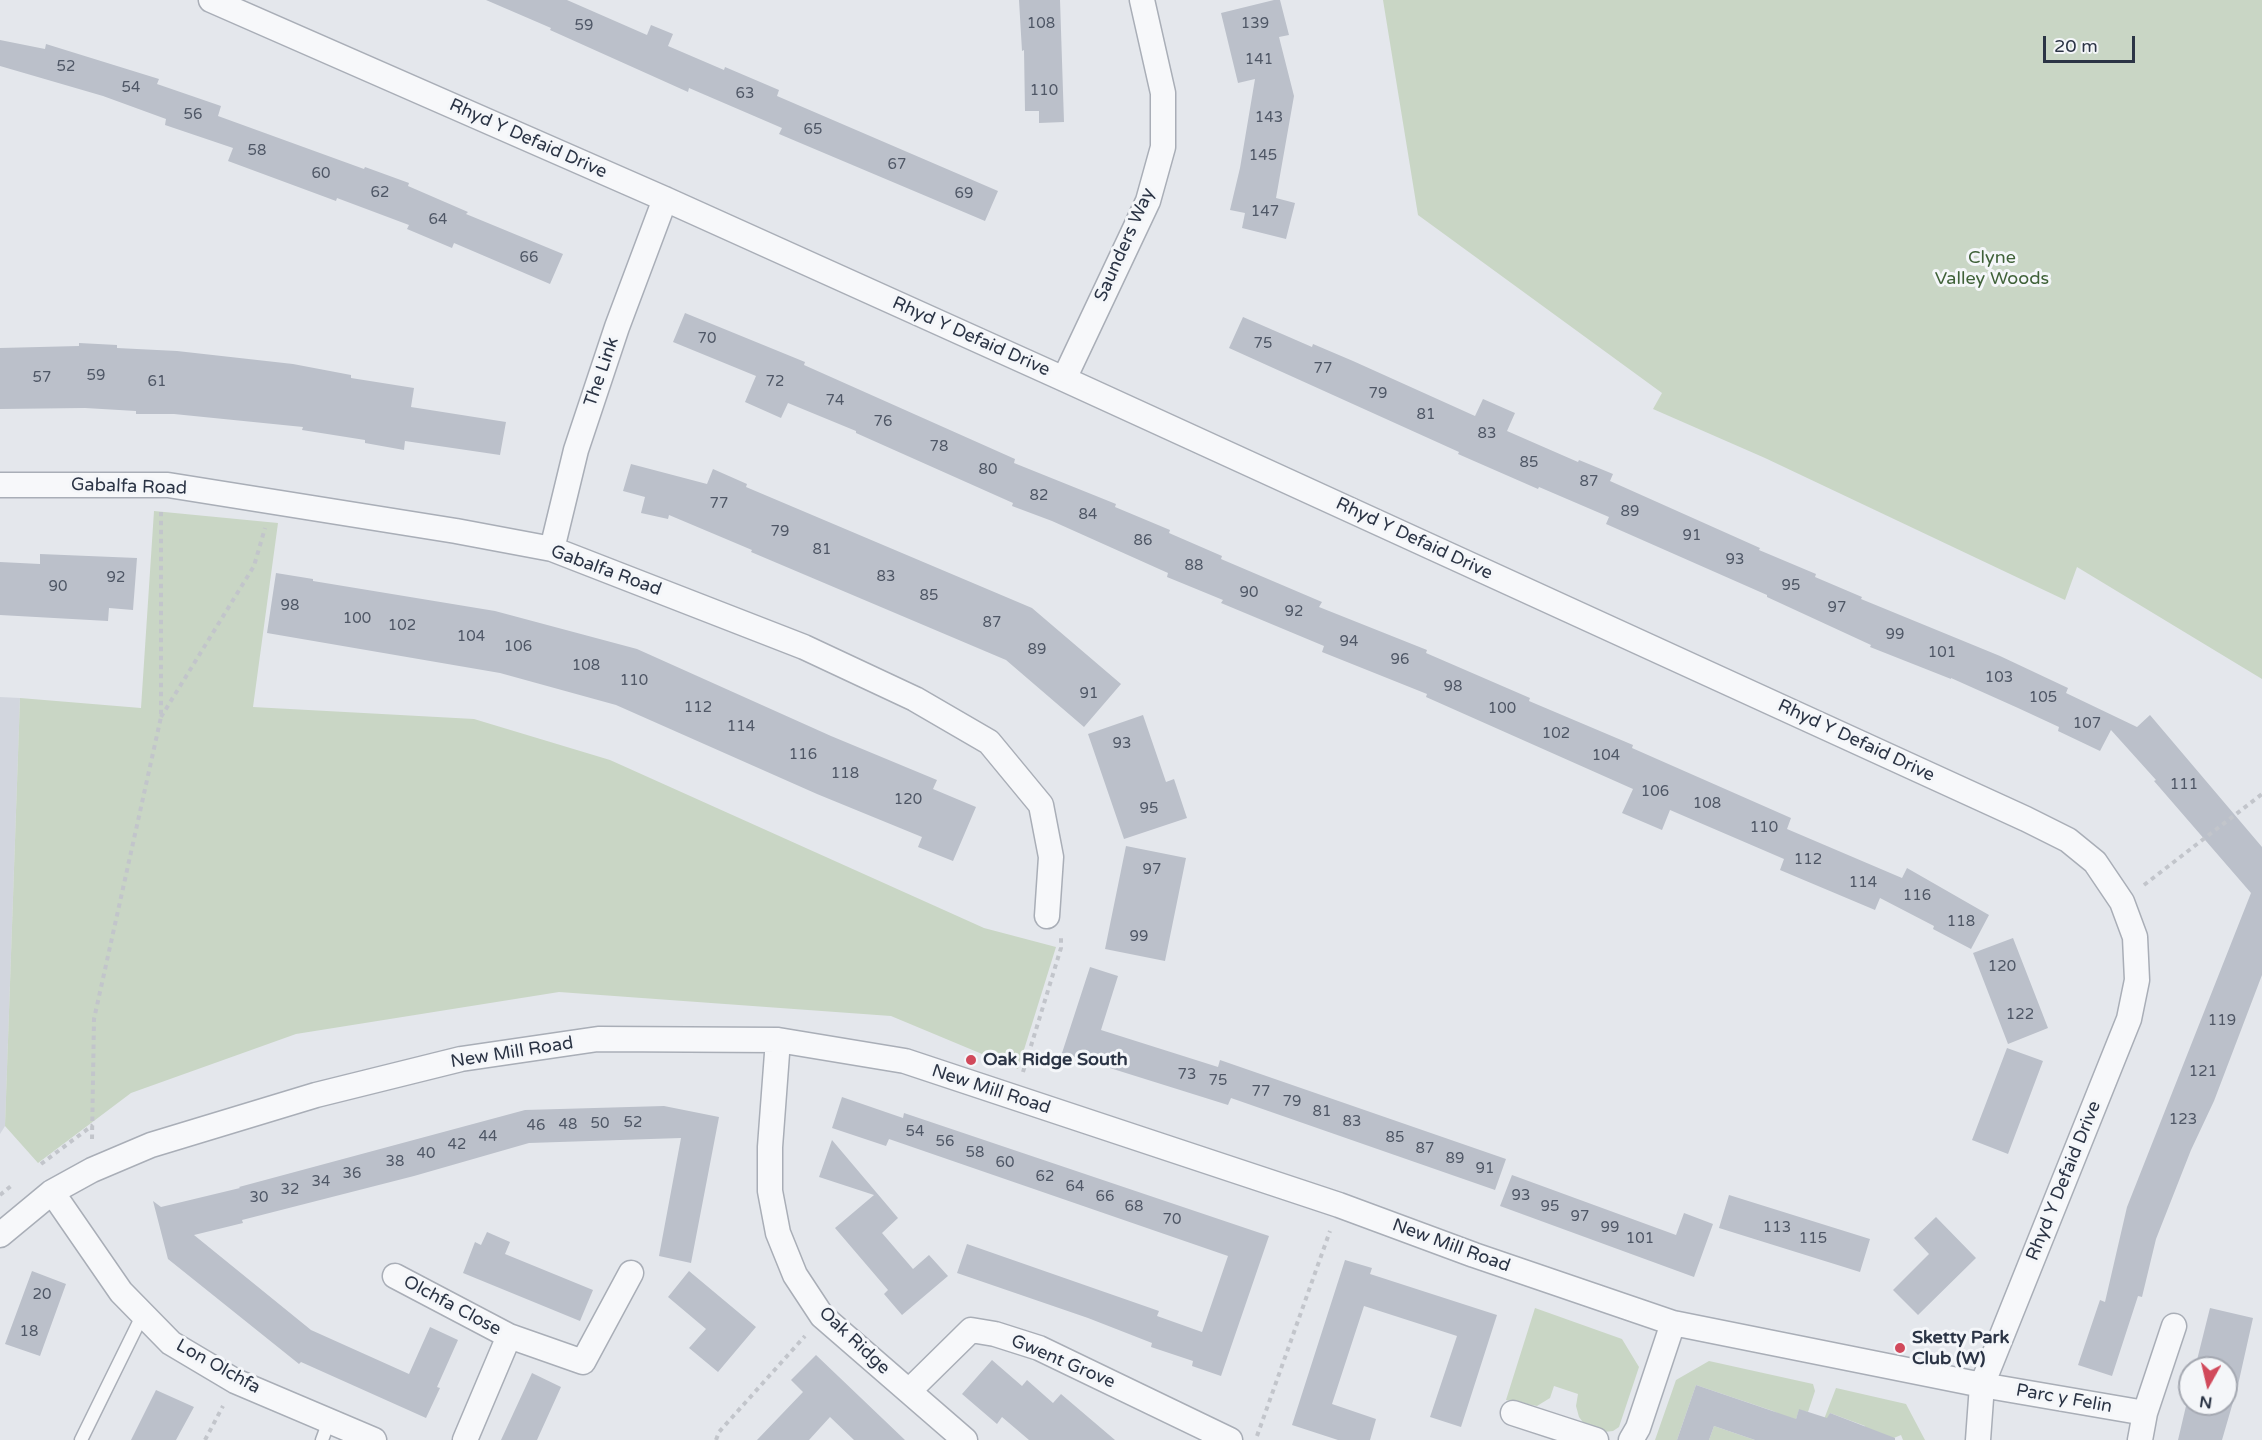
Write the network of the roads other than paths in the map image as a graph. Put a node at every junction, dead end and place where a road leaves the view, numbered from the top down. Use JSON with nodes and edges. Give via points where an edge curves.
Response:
{"nodes":[{"id":1,"x":211,"y":0,"type":"edge"},
{"id":2,"x":1142,"y":0,"type":"edge"},
{"id":3,"x":665,"y":199,"type":"junction"},
{"id":4,"x":1064,"y":379,"type":"junction"},
{"id":5,"x":0,"y":485,"type":"edge"},
{"id":6,"x":552,"y":549,"type":"junction"},
{"id":7,"x":1047,"y":916,"type":"dead end"},
{"id":8,"x":778,"y":1040,"type":"junction"},
{"id":9,"x":52,"y":1192,"type":"junction"},
{"id":10,"x":0,"y":1235,"type":"edge"},
{"id":11,"x":632,"y":1273,"type":"dead end"},
{"id":12,"x":395,"y":1276,"type":"dead end"},
{"id":13,"x":143,"y":1314,"type":"junction"},
{"id":14,"x":1673,"y":1323,"type":"junction"},
{"id":15,"x":2174,"y":1326,"type":"dead end"},
{"id":16,"x":508,"y":1336,"type":"junction"},
{"id":17,"x":1982,"y":1385,"type":"junction"},
{"id":18,"x":909,"y":1391,"type":"junction"},
{"id":19,"x":1513,"y":1413,"type":"dead end"},
{"id":20,"x":2145,"y":1413,"type":"junction"},
{"id":21,"x":325,"y":1430,"type":"edge"},
{"id":22,"x":81,"y":1440,"type":"edge"},
{"id":23,"x":374,"y":1440,"type":"edge"},
{"id":24,"x":465,"y":1440,"type":"edge"},
{"id":25,"x":964,"y":1440,"type":"edge"},
{"id":26,"x":1230,"y":1440,"type":"edge"},
{"id":27,"x":1596,"y":1440,"type":"edge"},
{"id":28,"x":1631,"y":1440,"type":"edge"},
{"id":29,"x":1978,"y":1440,"type":"edge"},
{"id":30,"x":2140,"y":1440,"type":"edge"}],
"edges":[{"from":1,"to":3,"type":"street","name":"Rhyd Y Defaid Drive"},
{"from":2,"to":4,"type":"street","name":"Saunders Way","via":[[1163,93],[1163,147],[1148,201]]},
{"from":3,"to":4,"type":"street","name":"Rhyd Y Defaid Drive"},
{"from":3,"to":6,"type":"street","name":"The Link","via":[[576,450]]},
{"from":4,"to":17,"type":"street","name":"Rhyd Y Defaid Drive","via":[[2026,819],[2068,840],[2095,862],[2122,902],[2135,937],[2137,980],[2129,1019]]},
{"from":5,"to":6,"type":"street","name":"Gabalfa Road","via":[[162,484]]},
{"from":6,"to":7,"type":"street","name":"Gabalfa Road","via":[[804,647],[915,699],[989,742],[1041,804],[1051,857]]},
{"from":8,"to":9,"type":"street","name":"New Mill Road","via":[[598,1039],[461,1059],[316,1095],[151,1145]]},
{"from":8,"to":14,"type":"street","name":"New Mill Road","via":[[905,1061],[1339,1205]]},
{"from":8,"to":18,"type":"street","name":"Oak Ridge","via":[[770,1147],[770,1191],[778,1233],[795,1275],[822,1316]]},
{"from":9,"to":10,"type":"street","name":"New Mill Road"},
{"from":9,"to":13,"type":"street","name":"Lon Olchfa","via":[[121,1292]]},
{"from":11,"to":16,"type":"street","name":"Olchfa Close","via":[[583,1362]]},
{"from":12,"to":16,"type":"street","name":"Olchfa Close"},
{"from":13,"to":21,"type":"street","name":"Lon Olchfa","via":[[171,1343]]},
{"from":13,"to":22,"type":"lane"},
{"from":14,"to":17,"type":"street","name":"New Mill Road"},
{"from":14,"to":28,"type":"street"},
{"from":15,"to":20,"type":"street"},
{"from":16,"to":24,"type":"street","name":"Olchfa Close"},
{"from":17,"to":20,"type":"street","name":"Parc y Felin"},
{"from":17,"to":29,"type":"street","name":"Rhyd Y Defaid Drive"},
{"from":18,"to":25,"type":"street","name":"Oak Ridge"},
{"from":18,"to":26,"type":"street","name":"Gwent Grove","via":[[971,1330],[1039,1347]]},
{"from":19,"to":27,"type":"street"},
{"from":20,"to":30,"type":"street"},
{"from":21,"to":23,"type":"street","name":"Lon Olchfa"}]}
